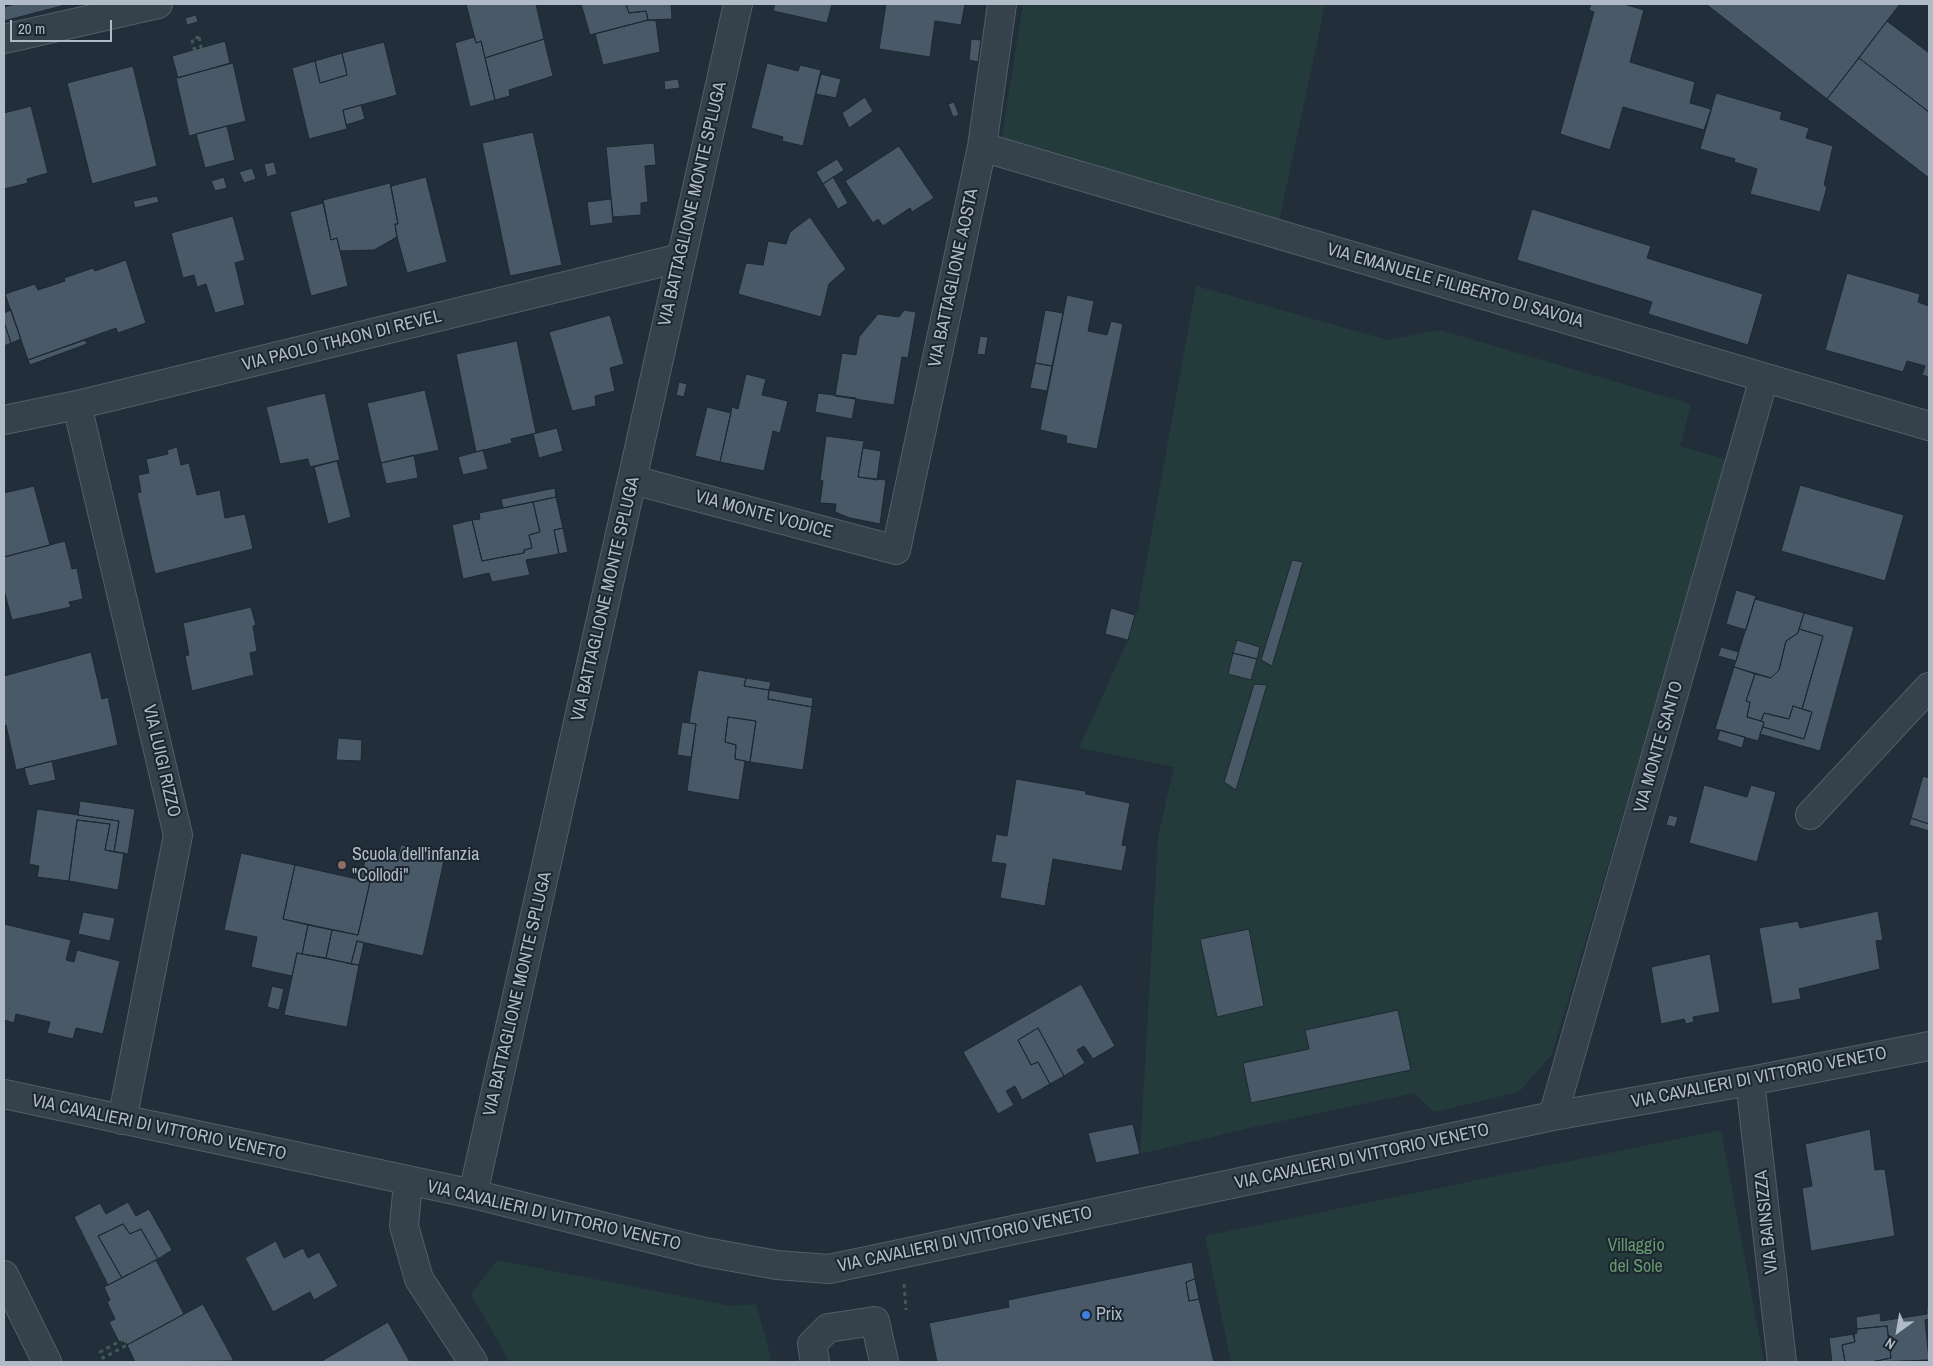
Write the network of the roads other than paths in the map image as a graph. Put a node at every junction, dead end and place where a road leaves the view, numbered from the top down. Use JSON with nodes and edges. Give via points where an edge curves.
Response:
{"nodes":[{"id":1,"x":158,"y":4,"type":"edge"},
{"id":2,"x":738,"y":4,"type":"edge"},
{"id":3,"x":1002,"y":4,"type":"edge"},
{"id":4,"x":4,"y":39,"type":"edge"},
{"id":5,"x":982,"y":146,"type":"junction"},
{"id":6,"x":680,"y":258,"type":"junction"},
{"id":7,"x":1764,"y":378,"type":"junction"},
{"id":8,"x":77,"y":405,"type":"junction"},
{"id":9,"x":4,"y":420,"type":"edge"},
{"id":10,"x":1929,"y":426,"type":"edge"},
{"id":11,"x":633,"y":480,"type":"junction"},
{"id":12,"x":896,"y":550,"type":"joint"},
{"id":13,"x":1929,"y":687,"type":"edge"},
{"id":14,"x":1810,"y":816,"type":"dead end"},
{"id":15,"x":1929,"y":1046,"type":"edge"},
{"id":16,"x":1750,"y":1081,"type":"junction"},
{"id":17,"x":4,"y":1094,"type":"edge"},
{"id":18,"x":1553,"y":1116,"type":"junction"},
{"id":19,"x":122,"y":1120,"type":"junction"},
{"id":20,"x":408,"y":1182,"type":"junction"},
{"id":21,"x":473,"y":1194,"type":"junction"},
{"id":22,"x":4,"y":1275,"type":"edge"},
{"id":23,"x":47,"y":1362,"type":"edge"},
{"id":24,"x":473,"y":1362,"type":"edge"},
{"id":25,"x":815,"y":1362,"type":"edge"},
{"id":26,"x":884,"y":1362,"type":"edge"},
{"id":27,"x":1782,"y":1362,"type":"edge"}],
"edges":[{"from":1,"to":4,"type":"street"},
{"from":2,"to":6,"type":"street","name":"VIA BATTAGLIONE MONTE SPLUGA"},
{"from":3,"to":5,"type":"street","name":"VIA BATTAGLIONE AOSTA"},
{"from":5,"to":7,"type":"street","name":"VIA EMANUELE FILIBERTO DI SAVOIA"},
{"from":5,"to":12,"type":"street","name":"VIA BATTAGLIONE AOSTA"},
{"from":6,"to":8,"type":"street","name":"VIA PAOLO THAON DI REVEL"},
{"from":6,"to":11,"type":"street","name":"VIA BATTAGLIONE MONTE SPLUGA"},
{"from":7,"to":10,"type":"street","name":"VIA EMANUELE FILIBERTO DI SAVOIA"},
{"from":7,"to":18,"type":"street","name":"VIA MONTE SANTO"},
{"from":8,"to":9,"type":"street","name":"VIA PAOLO THAON DI REVEL"},
{"from":8,"to":19,"type":"street","name":"VIA LUIGI RIZZO","via":[[178,835]]},
{"from":11,"to":12,"type":"street","name":"VIA MONTE VODICE"},
{"from":11,"to":21,"type":"street","name":"VIA BATTAGLIONE MONTE SPLUGA"},
{"from":13,"to":14,"type":"street"},
{"from":15,"to":16,"type":"street","name":"VIA CAVALIERI DI VITTORIO VENETO"},
{"from":16,"to":18,"type":"street","name":"VIA CAVALIERI DI VITTORIO VENETO"},
{"from":16,"to":27,"type":"street","name":"VIA BAINSIZZA"},
{"from":17,"to":19,"type":"street","name":"VIA CAVALIERI DI VITTORIO VENETO"},
{"from":18,"to":21,"type":"street","name":"VIA CAVALIERI DI VITTORIO VENETO","via":[[829,1269],[777,1265],[705,1252]]},
{"from":19,"to":20,"type":"street","name":"VIA CAVALIERI DI VITTORIO VENETO"},
{"from":20,"to":21,"type":"street","name":"VIA CAVALIERI DI VITTORIO VENETO"},
{"from":20,"to":24,"type":"street","via":[[404,1226],[419,1279]]},
{"from":22,"to":23,"type":"street"},
{"from":25,"to":26,"type":"street","via":[[812,1344],[828,1328],[875,1321]]}]}
